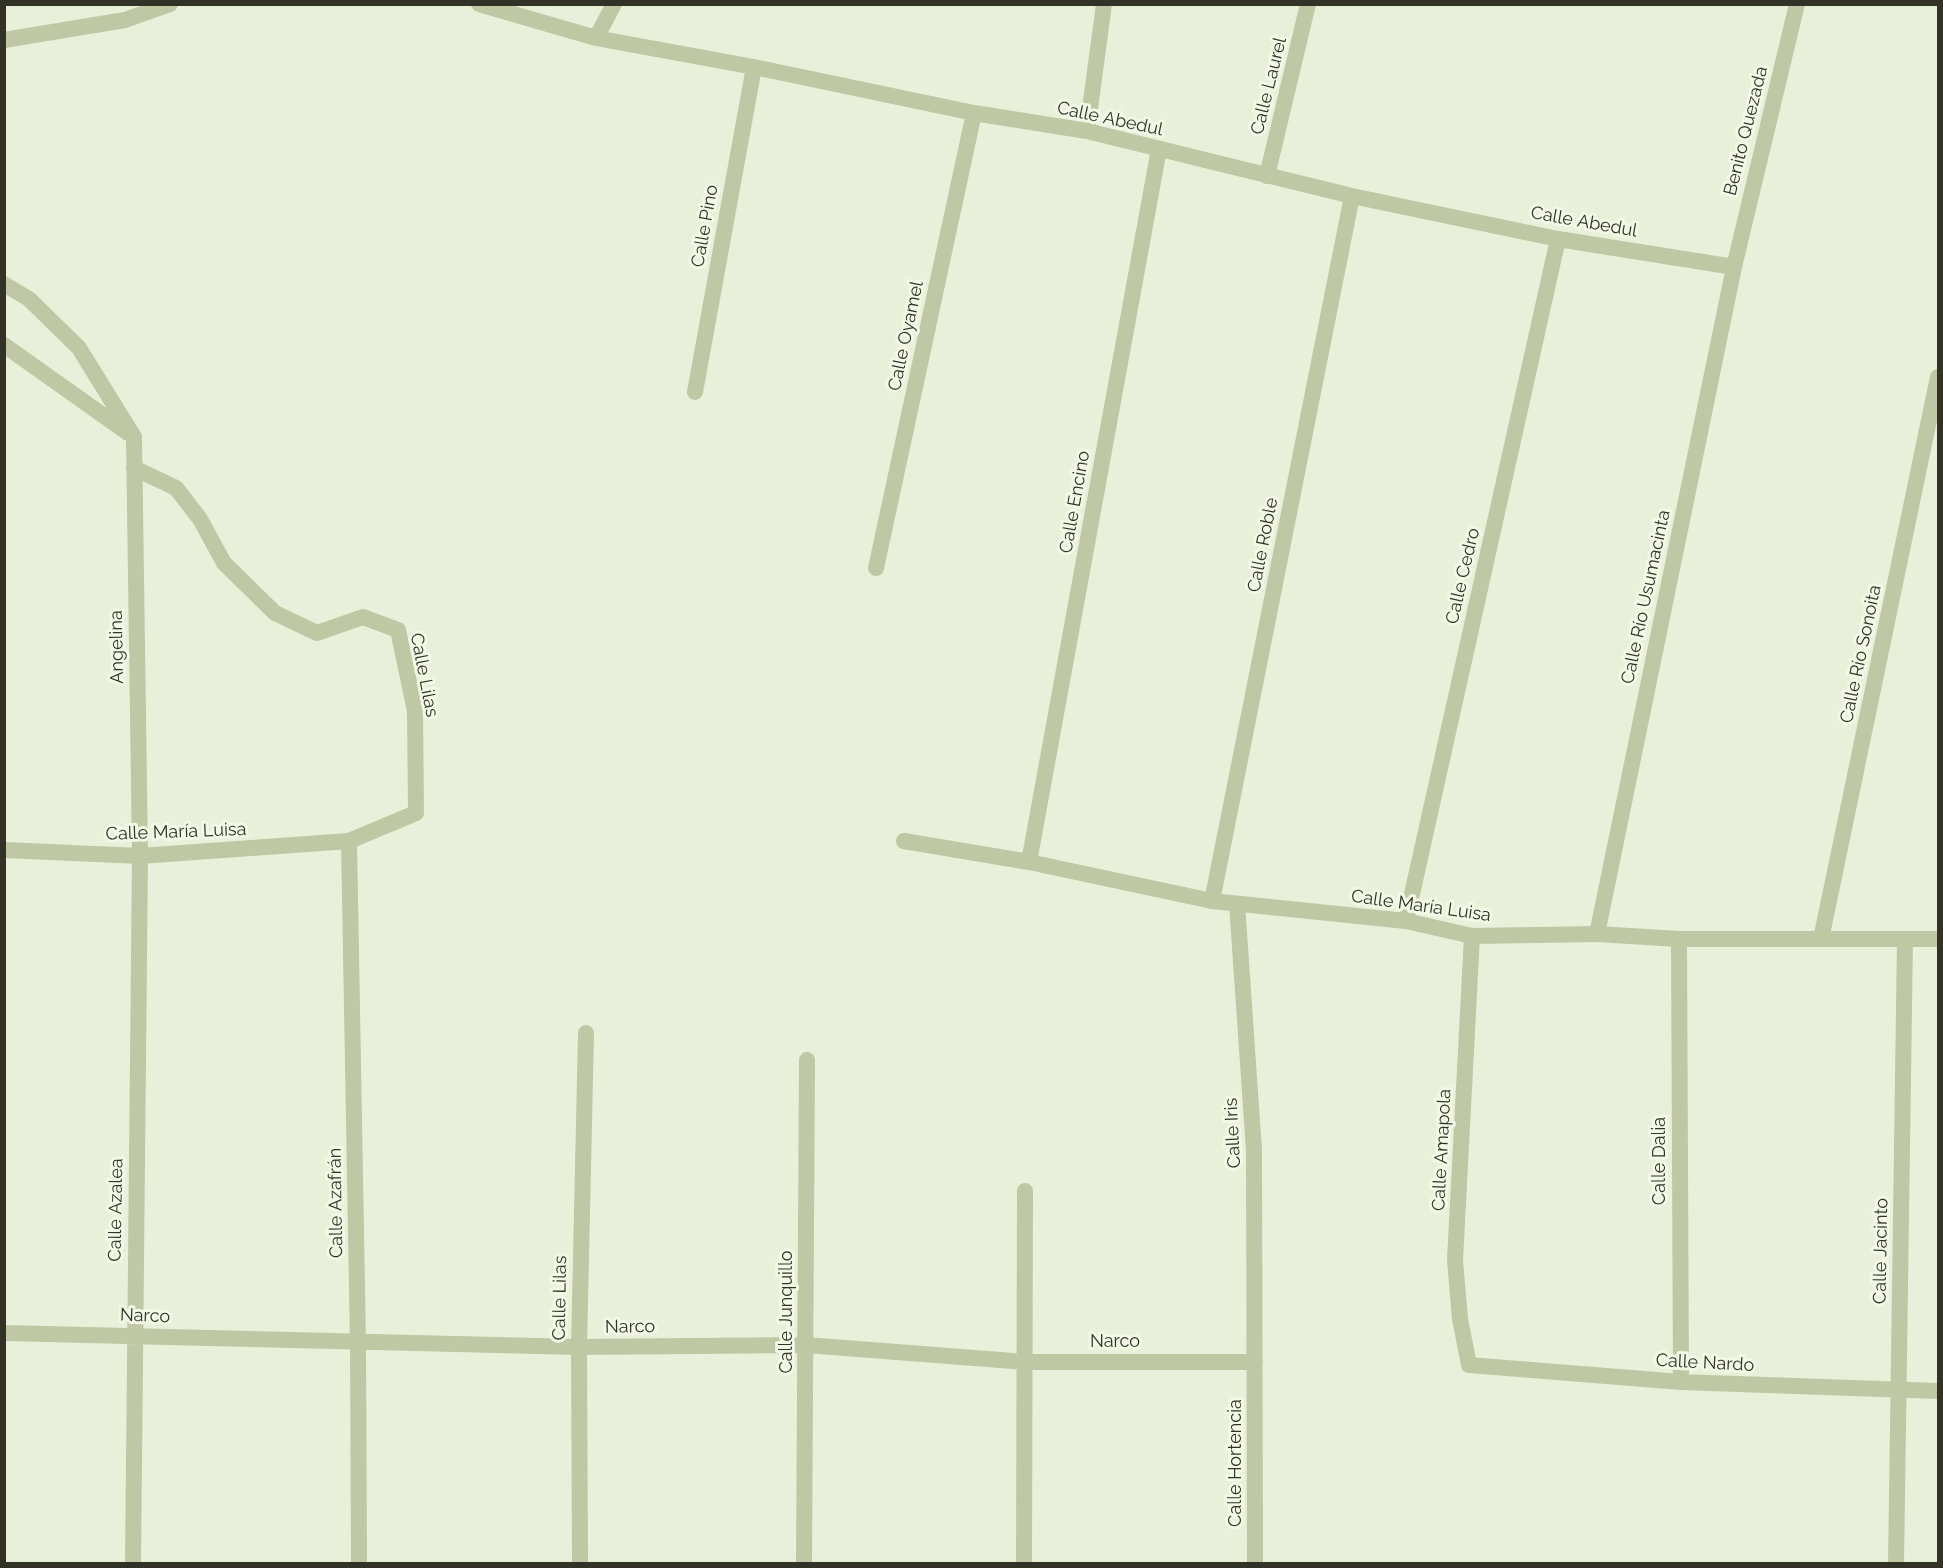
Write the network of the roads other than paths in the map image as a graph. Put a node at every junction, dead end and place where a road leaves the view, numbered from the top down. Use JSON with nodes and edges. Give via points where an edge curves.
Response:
{"nodes":[{"id":1,"x":170,"y":4,"type":"edge"},
{"id":2,"x":479,"y":4,"type":"edge"},
{"id":3,"x":614,"y":4,"type":"edge"},
{"id":4,"x":1104,"y":4,"type":"edge"},
{"id":5,"x":1308,"y":4,"type":"edge"},
{"id":6,"x":1797,"y":4,"type":"edge"},
{"id":7,"x":596,"y":38,"type":"junction"},
{"id":8,"x":4,"y":40,"type":"edge"},
{"id":9,"x":754,"y":67,"type":"junction"},
{"id":10,"x":974,"y":113,"type":"junction"},
{"id":11,"x":1087,"y":131,"type":"junction"},
{"id":12,"x":1159,"y":149,"type":"junction"},
{"id":13,"x":1267,"y":176,"type":"junction"},
{"id":14,"x":1352,"y":196,"type":"junction"},
{"id":15,"x":1558,"y":239,"type":"junction"},
{"id":16,"x":1734,"y":267,"type":"junction"},
{"id":17,"x":4,"y":284,"type":"edge"},
{"id":18,"x":4,"y":345,"type":"edge"},
{"id":19,"x":1938,"y":376,"type":"edge"},
{"id":20,"x":695,"y":392,"type":"dead end"},
{"id":21,"x":134,"y":438,"type":"junction"},
{"id":22,"x":134,"y":468,"type":"junction"},
{"id":23,"x":876,"y":568,"type":"dead end"},
{"id":24,"x":350,"y":841,"type":"junction"},
{"id":25,"x":904,"y":841,"type":"dead end"},
{"id":26,"x":4,"y":850,"type":"edge"},
{"id":27,"x":140,"y":856,"type":"junction"},
{"id":28,"x":1029,"y":862,"type":"junction"},
{"id":29,"x":1212,"y":901,"type":"junction"},
{"id":30,"x":1237,"y":904,"type":"junction"},
{"id":31,"x":1406,"y":921,"type":"junction"},
{"id":32,"x":1598,"y":934,"type":"junction"},
{"id":33,"x":1472,"y":936,"type":"junction"},
{"id":34,"x":1678,"y":939,"type":"junction"},
{"id":35,"x":1821,"y":939,"type":"junction"},
{"id":36,"x":1905,"y":939,"type":"junction"},
{"id":37,"x":1938,"y":939,"type":"edge"},
{"id":38,"x":586,"y":1033,"type":"dead end"},
{"id":39,"x":807,"y":1060,"type":"dead end"},
{"id":40,"x":1025,"y":1191,"type":"dead end"},
{"id":41,"x":4,"y":1333,"type":"edge"},
{"id":42,"x":134,"y":1335,"type":"junction"},
{"id":43,"x":358,"y":1343,"type":"junction"},
{"id":44,"x":806,"y":1345,"type":"junction"},
{"id":45,"x":579,"y":1347,"type":"junction"},
{"id":46,"x":1026,"y":1362,"type":"junction"},
{"id":47,"x":1255,"y":1362,"type":"junction"},
{"id":48,"x":1469,"y":1365,"type":"joint"},
{"id":49,"x":1681,"y":1382,"type":"junction"},
{"id":50,"x":1899,"y":1389,"type":"junction"},
{"id":51,"x":1938,"y":1391,"type":"edge"},
{"id":52,"x":133,"y":1563,"type":"edge"},
{"id":53,"x":359,"y":1563,"type":"edge"},
{"id":54,"x":580,"y":1563,"type":"edge"},
{"id":55,"x":804,"y":1563,"type":"edge"},
{"id":56,"x":1024,"y":1563,"type":"edge"},
{"id":57,"x":1255,"y":1563,"type":"edge"},
{"id":58,"x":1896,"y":1563,"type":"edge"}],
"edges":[{"from":1,"to":8,"type":"street","via":[[125,20]]},
{"from":2,"to":7,"type":"street","name":"Calle Abedul"},
{"from":3,"to":7,"type":"street"},
{"from":4,"to":11,"type":"street"},
{"from":5,"to":13,"type":"street","name":"Calle Laurel"},
{"from":6,"to":16,"type":"street","name":"Benito Quezada"},
{"from":7,"to":9,"type":"street","name":"Calle Abedul"},
{"from":9,"to":10,"type":"street","name":"Calle Abedul"},
{"from":9,"to":20,"type":"street","name":"Calle Pino"},
{"from":10,"to":11,"type":"street","name":"Calle Abedul"},
{"from":10,"to":23,"type":"street","name":"Calle Oyamel"},
{"from":11,"to":12,"type":"street","name":"Calle Abedul"},
{"from":12,"to":13,"type":"street","name":"Calle Abedul"},
{"from":12,"to":28,"type":"street","name":"Calle Encino"},
{"from":13,"to":14,"type":"street","name":"Calle Abedul"},
{"from":14,"to":15,"type":"street","name":"Calle Abedul"},
{"from":14,"to":29,"type":"street","name":"Calle Roble"},
{"from":15,"to":16,"type":"street","name":"Calle Abedul"},
{"from":15,"to":31,"type":"street","name":"Calle Cedro"},
{"from":16,"to":32,"type":"street","name":"Calle Río Usumacinta"},
{"from":17,"to":21,"type":"street","via":[[29,299],[79,348]]},
{"from":18,"to":21,"type":"street"},
{"from":19,"to":35,"type":"street","name":"Calle Río Sonoita"},
{"from":21,"to":22,"type":"street","name":"Angelina"},
{"from":22,"to":24,"type":"street","name":"Calle Lilas","via":[[176,488],[200,519],[224,563],[275,614],[317,633],[363,617],[398,630],[415,711],[416,813]]},
{"from":22,"to":27,"type":"street","name":"Angelina"},
{"from":24,"to":27,"type":"street","name":"Calle María Luisa"},
{"from":24,"to":43,"type":"street","name":"Calle Azafrán"},
{"from":25,"to":28,"type":"street","name":"Calle María Luisa"},
{"from":26,"to":27,"type":"street","name":"Calle María Luisa"},
{"from":27,"to":42,"type":"street","name":"Calle Azalea"},
{"from":28,"to":29,"type":"street","name":"Calle María Luisa"},
{"from":29,"to":30,"type":"street","name":"Calle María Luisa"},
{"from":30,"to":31,"type":"street","name":"Calle María Luisa"},
{"from":30,"to":47,"type":"street","name":"Calle Iris","via":[[1254,1150]]},
{"from":31,"to":33,"type":"street","name":"Calle María Luisa"},
{"from":32,"to":33,"type":"street","name":"Calle María Luisa"},
{"from":32,"to":34,"type":"street","name":"Calle María Luisa"},
{"from":33,"to":48,"type":"street","name":"Calle Amapola","via":[[1455,1260]]},
{"from":34,"to":35,"type":"street","name":"Calle María Luisa"},
{"from":34,"to":49,"type":"street","name":"Calle Dalia"},
{"from":35,"to":36,"type":"street","name":"Calle María Luisa"},
{"from":36,"to":37,"type":"street","name":"Calle María Luisa"},
{"from":36,"to":50,"type":"street","name":"Calle Jacinto"},
{"from":38,"to":45,"type":"street","name":"Calle Lilas"},
{"from":39,"to":44,"type":"street","name":"Calle Junquillo"},
{"from":40,"to":46,"type":"street"},
{"from":41,"to":42,"type":"street","name":"Narco"},
{"from":42,"to":43,"type":"street","name":"Narco"},
{"from":42,"to":52,"type":"street","name":"Calle Azalea"},
{"from":43,"to":45,"type":"street","name":"Narco"},
{"from":43,"to":53,"type":"street","name":"Calle Azafrán"},
{"from":44,"to":45,"type":"street","name":"Narco"},
{"from":44,"to":46,"type":"street","name":"Narco"},
{"from":44,"to":55,"type":"street","name":"Calle Junquillo"},
{"from":45,"to":54,"type":"street","name":"Calle Lilas"},
{"from":46,"to":47,"type":"street","name":"Narco"},
{"from":46,"to":56,"type":"street"},
{"from":47,"to":57,"type":"street","name":"Calle Hortencia"},
{"from":48,"to":49,"type":"street","name":"Calle Nardo"},
{"from":49,"to":50,"type":"street","name":"Calle Nardo"},
{"from":50,"to":51,"type":"street","name":"Calle Nardo"},
{"from":50,"to":58,"type":"street","name":"Calle Jacinto"}]}
